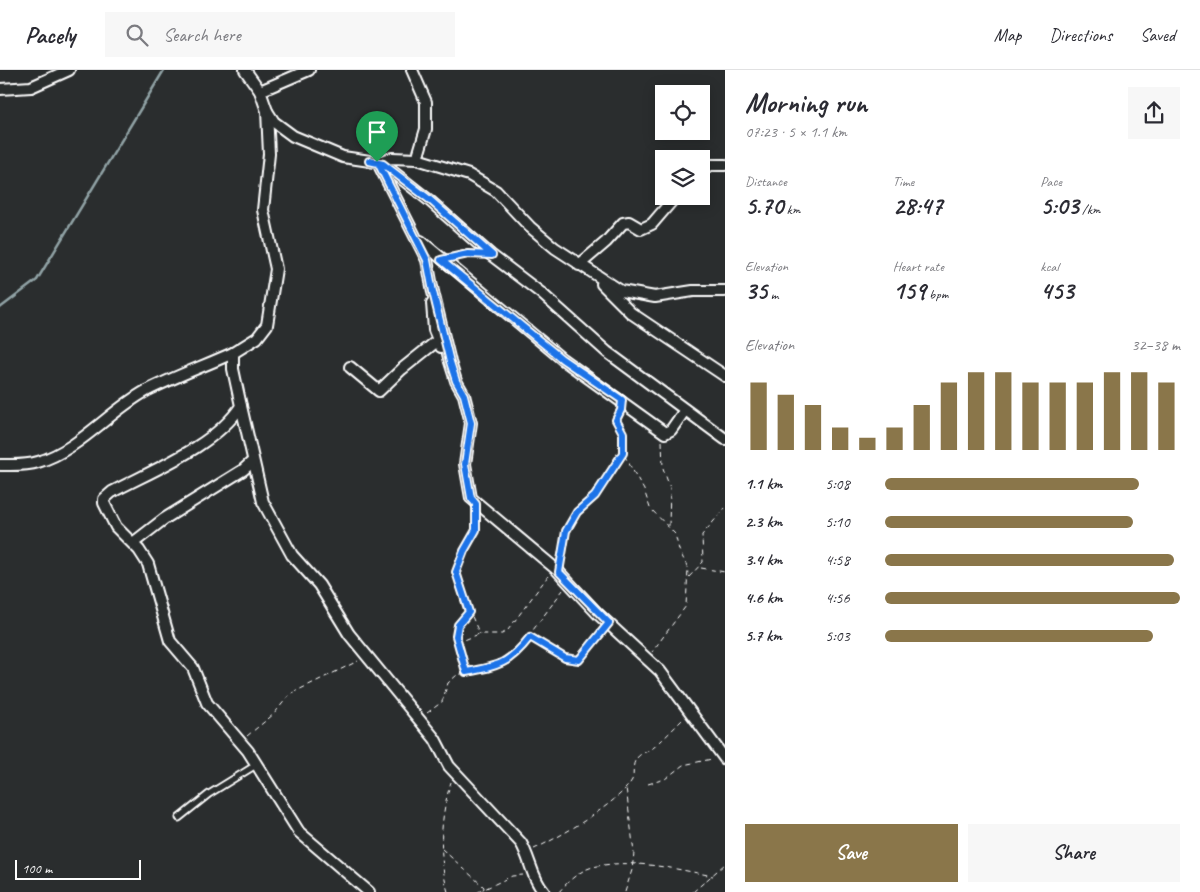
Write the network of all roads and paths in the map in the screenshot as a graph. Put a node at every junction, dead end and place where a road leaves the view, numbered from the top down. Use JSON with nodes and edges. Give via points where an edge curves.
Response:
{"nodes":[{"id":1,"x":69,"y":70,"type":"edge"},
{"id":2,"x":245,"y":70,"type":"edge"},
{"id":3,"x":309,"y":70,"type":"edge"},
{"id":4,"x":412,"y":70,"type":"edge"},
{"id":5,"x":0,"y":89,"type":"edge"},
{"id":6,"x":260,"y":91,"type":"junction"},
{"id":7,"x":267,"y":111,"type":"junction"},
{"id":8,"x":417,"y":159,"type":"junction"},
{"id":9,"x":373,"y":162,"type":"junction"},
{"id":10,"x":710,"y":165,"type":"edge"},
{"id":11,"x":725,"y":165,"type":"edge"},
{"id":12,"x":668,"y":205,"type":"edge"},
{"id":13,"x":415,"y":236,"type":"junction"},
{"id":14,"x":492,"y":255,"type":"junction"},
{"id":15,"x":441,"y":260,"type":"junction"},
{"id":16,"x":579,"y":264,"type":"junction"},
{"id":17,"x":594,"y":274,"type":"junction"},
{"id":18,"x":725,"y":291,"type":"edge"},
{"id":19,"x":433,"y":292,"type":"junction"},
{"id":20,"x":437,"y":341,"type":"junction"},
{"id":21,"x":233,"y":353,"type":"junction"},
{"id":22,"x":450,"y":362,"type":"junction"},
{"id":23,"x":350,"y":367,"type":"dead end"},
{"id":24,"x":725,"y":376,"type":"edge"},
{"id":25,"x":622,"y":400,"type":"junction"},
{"id":26,"x":241,"y":406,"type":"junction"},
{"id":27,"x":685,"y":410,"type":"junction"},
{"id":28,"x":665,"y":432,"type":"junction"},
{"id":29,"x":725,"y":439,"type":"edge"},
{"id":30,"x":623,"y":453,"type":"junction"},
{"id":31,"x":253,"y":460,"type":"junction"},
{"id":32,"x":0,"y":465,"type":"edge"},
{"id":33,"x":476,"y":504,"type":"junction"},
{"id":34,"x":725,"y":508,"type":"edge"},
{"id":35,"x":669,"y":526,"type":"junction"},
{"id":36,"x":133,"y":543,"type":"junction"},
{"id":37,"x":700,"y":568,"type":"junction"},
{"id":38,"x":557,"y":570,"type":"junction"},
{"id":39,"x":725,"y":572,"type":"edge"},
{"id":40,"x":689,"y":578,"type":"junction"},
{"id":41,"x":570,"y":582,"type":"junction"},
{"id":42,"x":469,"y":612,"type":"junction"},
{"id":43,"x":609,"y":623,"type":"junction"},
{"id":44,"x":480,"y":634,"type":"junction"},
{"id":45,"x":530,"y":637,"type":"junction"},
{"id":46,"x":457,"y":643,"type":"junction"},
{"id":47,"x":368,"y":658,"type":"junction"},
{"id":48,"x":648,"y":659,"type":"junction"},
{"id":49,"x":466,"y":672,"type":"junction"},
{"id":50,"x":690,"y":713,"type":"junction"},
{"id":51,"x":420,"y":720,"type":"junction"},
{"id":52,"x":240,"y":742,"type":"junction"},
{"id":53,"x":724,"y":758,"type":"edge"},
{"id":54,"x":257,"y":764,"type":"junction"},
{"id":55,"x":454,"y":772,"type":"junction"},
{"id":56,"x":648,"y":784,"type":"dead end"},
{"id":57,"x":626,"y":787,"type":"junction"},
{"id":58,"x":179,"y":818,"type":"dead end"},
{"id":59,"x":442,"y":848,"type":"junction"},
{"id":60,"x":526,"y":852,"type":"junction"},
{"id":61,"x":725,"y":864,"type":"edge"},
{"id":62,"x":633,"y":865,"type":"junction"},
{"id":63,"x":534,"y":873,"type":"junction"},
{"id":64,"x":713,"y":876,"type":"junction"},
{"id":65,"x":484,"y":888,"type":"junction"},
{"id":66,"x":540,"y":890,"type":"edge"},
{"id":67,"x":369,"y":892,"type":"edge"},
{"id":68,"x":448,"y":892,"type":"edge"},
{"id":69,"x":478,"y":892,"type":"edge"},
{"id":70,"x":483,"y":892,"type":"edge"},
{"id":71,"x":559,"y":892,"type":"edge"},
{"id":72,"x":625,"y":892,"type":"edge"},
{"id":73,"x":693,"y":892,"type":"edge"}],
"edges":[{"from":1,"to":5,"type":"street","via":[[31,87]]},
{"from":2,"to":6,"type":"street"},
{"from":3,"to":6,"type":"street"},
{"from":4,"to":8,"type":"street","via":[[426,102],[426,130]]},
{"from":6,"to":7,"type":"street"},
{"from":7,"to":9,"type":"street","via":[[274,122],[293,136],[343,157]]},
{"from":7,"to":21,"type":"street","via":[[269,154],[263,210],[276,269],[267,325],[257,338]]},
{"from":8,"to":9,"type":"street","via":[[392,158]]},
{"from":8,"to":16,"type":"street","via":[[469,175],[496,191],[542,238]]},
{"from":9,"to":13,"type":"street","via":[[378,163],[385,174]]},
{"from":9,"to":14,"type":"street","via":[[383,164],[430,200]]},
{"from":10,"to":11,"type":"street"},
{"from":12,"to":16,"type":"street","via":[[644,230],[622,222],[606,242]]},
{"from":13,"to":15,"type":"street"},
{"from":13,"to":19,"type":"street","via":[[427,260]]},
{"from":14,"to":15,"type":"path","via":[[468,254]]},
{"from":14,"to":27,"type":"street","via":[[541,293],[607,352]]},
{"from":15,"to":25,"type":"street","via":[[562,359]]},
{"from":16,"to":17,"type":"street"},
{"from":17,"to":18,"type":"street","via":[[621,291],[644,296]]},
{"from":17,"to":24,"type":"street","via":[[631,313]]},
{"from":19,"to":20,"type":"street","via":[[432,311]]},
{"from":19,"to":22,"type":"street"},
{"from":20,"to":22,"type":"street"},
{"from":20,"to":23,"type":"street","via":[[379,391]]},
{"from":21,"to":26,"type":"street"},
{"from":21,"to":32,"type":"street","via":[[145,392],[100,422],[78,442],[39,462]]},
{"from":22,"to":33,"type":"street","via":[[471,423],[465,471],[471,498]]},
{"from":25,"to":28,"type":"street"},
{"from":25,"to":30,"type":"path","via":[[616,420],[623,433]]},
{"from":26,"to":31,"type":"street"},
{"from":26,"to":36,"type":"street","via":[[228,423],[189,451],[104,499],[109,516]]},
{"from":27,"to":28,"type":"street","via":[[671,430]]},
{"from":27,"to":29,"type":"street"},
{"from":28,"to":35,"type":"path","via":[[662,439],[663,468],[670,488]]},
{"from":30,"to":35,"type":"path","via":[[644,490],[650,508]]},
{"from":30,"to":38,"type":"path","via":[[595,496],[577,512],[566,531]]},
{"from":31,"to":36,"type":"street","via":[[243,470],[164,519]]},
{"from":31,"to":47,"type":"street","via":[[263,502],[287,548],[319,585]]},
{"from":33,"to":38,"type":"street"},
{"from":33,"to":42,"type":"path","via":[[475,535],[456,572]]},
{"from":34,"to":37,"type":"path","via":[[702,535],[704,557]]},
{"from":35,"to":40,"type":"path","via":[[687,563]]},
{"from":36,"to":52,"type":"street","via":[[152,572],[170,641],[193,668],[207,704]]},
{"from":37,"to":39,"type":"path"},
{"from":37,"to":40,"type":"path"},
{"from":38,"to":41,"type":"street"},
{"from":38,"to":44,"type":"path","via":[[543,582],[508,630],[502,634]]},
{"from":40,"to":48,"type":"path","via":[[686,606]]},
{"from":41,"to":43,"type":"street"},
{"from":41,"to":45,"type":"path"},
{"from":42,"to":44,"type":"path"},
{"from":42,"to":46,"type":"path","via":[[457,627]]},
{"from":43,"to":45,"type":"path","via":[[579,660],[565,658]]},
{"from":43,"to":48,"type":"street"},
{"from":44,"to":46,"type":"path"},
{"from":45,"to":49,"type":"path","via":[[508,660]]},
{"from":46,"to":49,"type":"path"},
{"from":47,"to":51,"type":"street"},
{"from":47,"to":52,"type":"path","via":[[346,665],[332,675],[295,691],[274,714]]},
{"from":48,"to":50,"type":"street"},
{"from":49,"to":51,"type":"path","via":[[448,683],[442,702]]},
{"from":50,"to":53,"type":"street"},
{"from":50,"to":57,"type":"path","via":[[653,748],[637,757],[633,778]]},
{"from":51,"to":55,"type":"street"},
{"from":52,"to":54,"type":"street"},
{"from":53,"to":56,"type":"path","via":[[683,765],[665,779]]},
{"from":54,"to":58,"type":"lane","via":[[209,794]]},
{"from":54,"to":67,"type":"street","via":[[299,832]]},
{"from":55,"to":59,"type":"path","via":[[442,819]]},
{"from":55,"to":60,"type":"street","via":[[512,832]]},
{"from":57,"to":60,"type":"path","via":[[561,837]]},
{"from":57,"to":62,"type":"path","via":[[633,832]]},
{"from":59,"to":65,"type":"path","via":[[474,875]]},
{"from":59,"to":68,"type":"path"},
{"from":60,"to":63,"type":"street"},
{"from":61,"to":64,"type":"path"},
{"from":62,"to":64,"type":"path"},
{"from":62,"to":71,"type":"path","via":[[592,867]]},
{"from":62,"to":72,"type":"path"},
{"from":63,"to":65,"type":"path","via":[[512,876]]},
{"from":63,"to":66,"type":"street"},
{"from":64,"to":73,"type":"path"},
{"from":65,"to":69,"type":"path"},
{"from":65,"to":70,"type":"path"}]}
